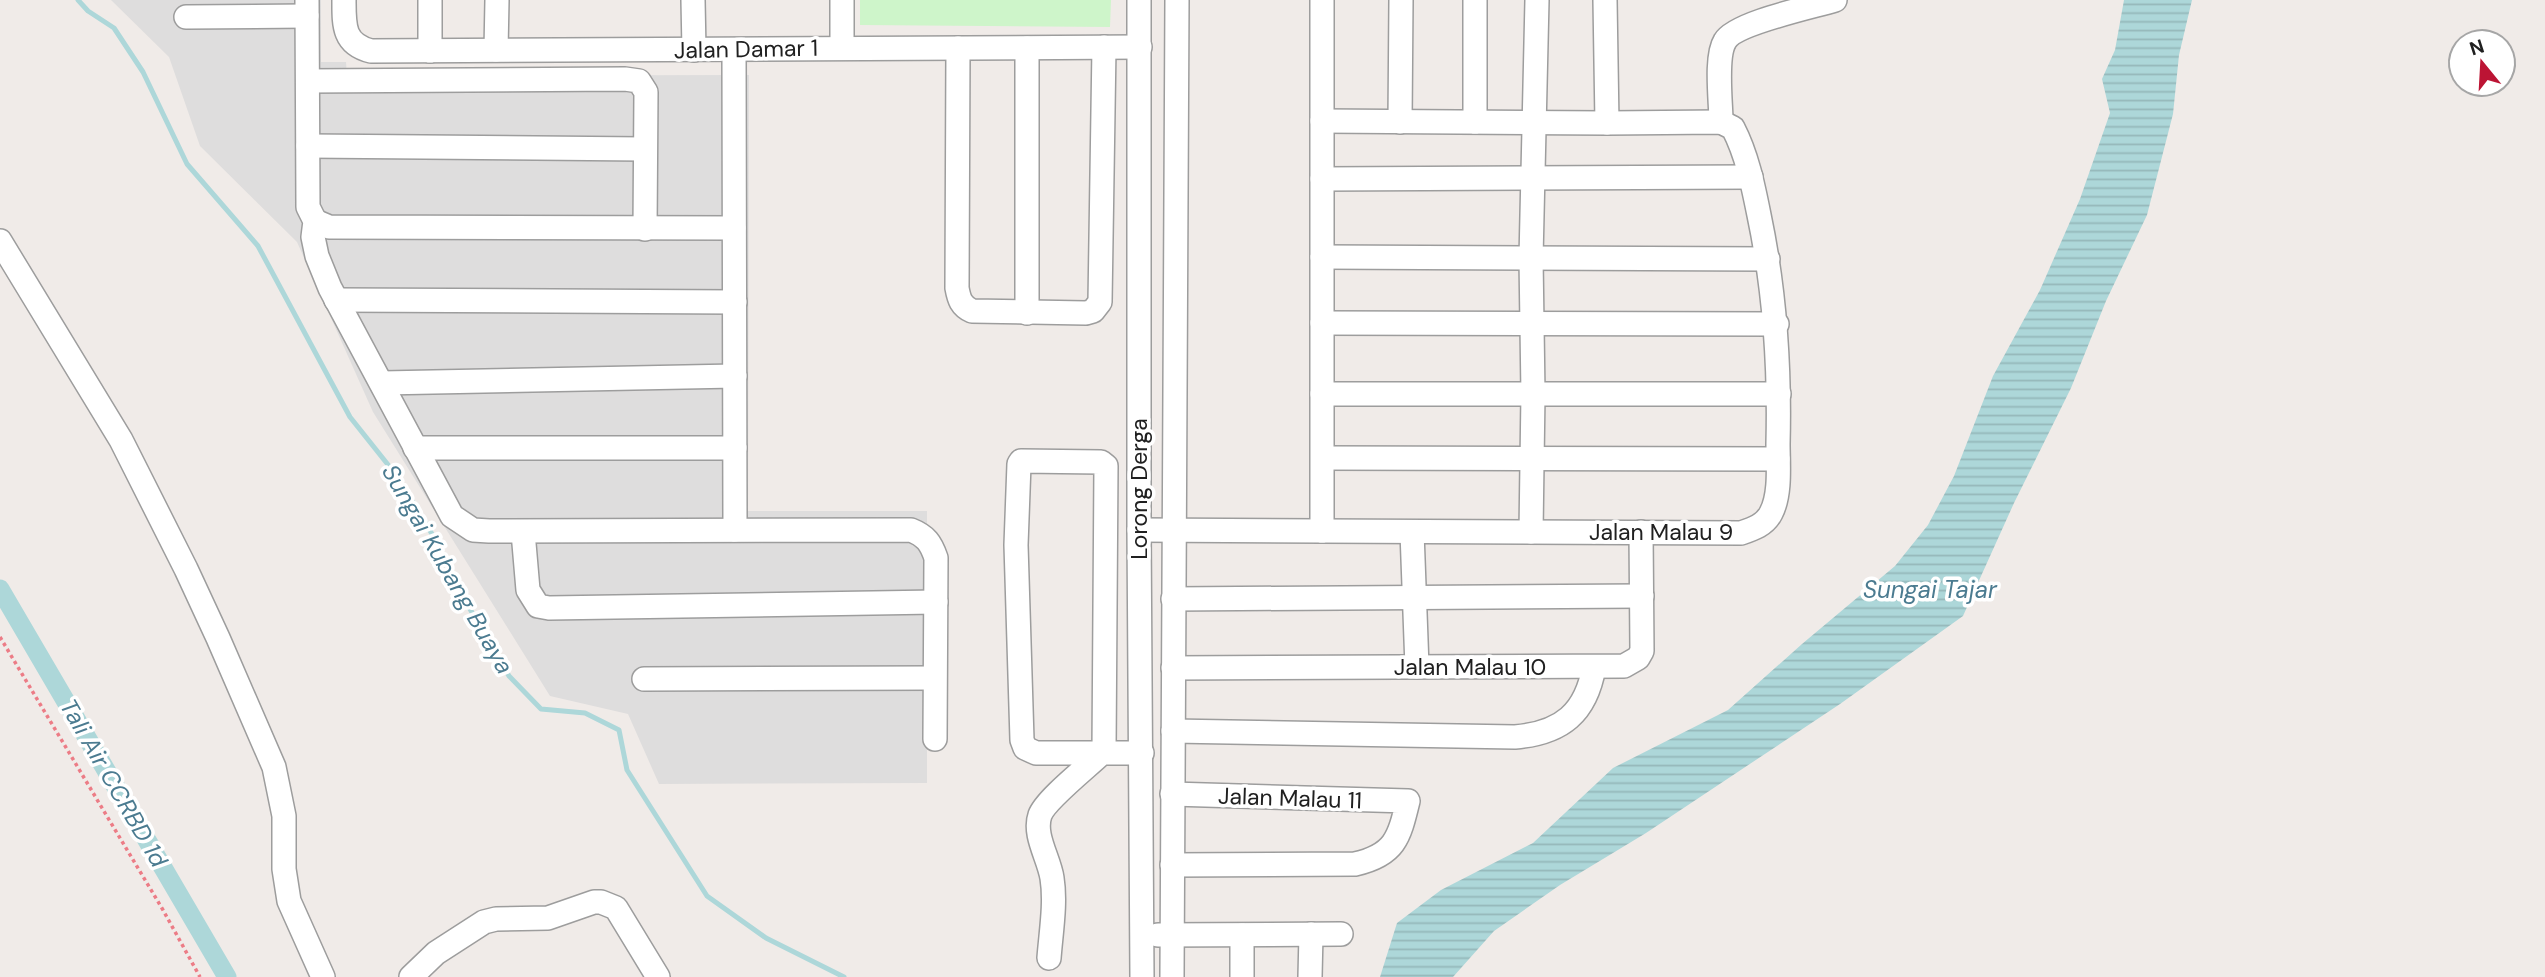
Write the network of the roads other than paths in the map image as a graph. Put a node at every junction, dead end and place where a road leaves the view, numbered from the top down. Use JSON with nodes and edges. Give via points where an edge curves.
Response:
{"nodes":[{"id":1,"x":344,"y":0,"type":"edge"},
{"id":2,"x":430,"y":0,"type":"edge"},
{"id":3,"x":497,"y":0,"type":"edge"},
{"id":4,"x":693,"y":0,"type":"edge"},
{"id":5,"x":842,"y":0,"type":"edge"},
{"id":6,"x":1139,"y":0,"type":"edge"},
{"id":7,"x":1177,"y":0,"type":"edge"},
{"id":8,"x":1322,"y":0,"type":"edge"},
{"id":9,"x":1401,"y":0,"type":"edge"},
{"id":10,"x":1475,"y":0,"type":"edge"},
{"id":11,"x":1537,"y":0,"type":"edge"},
{"id":12,"x":1605,"y":0,"type":"edge"},
{"id":13,"x":1835,"y":0,"type":"edge"},
{"id":14,"x":307,"y":8,"type":"edge"},
{"id":15,"x":186,"y":17,"type":"dead end"},
{"id":16,"x":842,"y":47,"type":"junction"},
{"id":17,"x":1104,"y":47,"type":"junction"},
{"id":18,"x":1140,"y":47,"type":"junction"},
{"id":19,"x":958,"y":48,"type":"junction"},
{"id":20,"x":1027,"y":48,"type":"junction"},
{"id":21,"x":496,"y":50,"type":"junction"},
{"id":22,"x":694,"y":50,"type":"junction"},
{"id":23,"x":734,"y":50,"type":"junction"},
{"id":24,"x":430,"y":51,"type":"junction"},
{"id":25,"x":308,"y":81,"type":"junction"},
{"id":26,"x":1322,"y":121,"type":"junction"},
{"id":27,"x":1400,"y":122,"type":"junction"},
{"id":28,"x":1475,"y":122,"type":"junction"},
{"id":29,"x":1721,"y":122,"type":"junction"},
{"id":30,"x":1534,"y":123,"type":"junction"},
{"id":31,"x":1607,"y":123,"type":"junction"},
{"id":32,"x":308,"y":146,"type":"junction"},
{"id":33,"x":644,"y":149,"type":"junction"},
{"id":34,"x":1751,"y":177,"type":"junction"},
{"id":35,"x":1534,"y":178,"type":"junction"},
{"id":36,"x":1322,"y":179,"type":"junction"},
{"id":37,"x":315,"y":221,"type":"junction"},
{"id":38,"x":734,"y":228,"type":"junction"},
{"id":39,"x":645,"y":229,"type":"junction"},
{"id":40,"x":0,"y":241,"type":"edge"},
{"id":41,"x":1322,"y":257,"type":"junction"},
{"id":42,"x":1531,"y":257,"type":"junction"},
{"id":43,"x":1768,"y":259,"type":"junction"},
{"id":44,"x":336,"y":300,"type":"junction"},
{"id":45,"x":735,"y":302,"type":"junction"},
{"id":46,"x":1027,"y":313,"type":"junction"},
{"id":47,"x":1322,"y":323,"type":"junction"},
{"id":48,"x":1532,"y":323,"type":"junction"},
{"id":49,"x":1777,"y":324,"type":"junction"},
{"id":50,"x":735,"y":376,"type":"junction"},
{"id":51,"x":382,"y":383,"type":"junction"},
{"id":52,"x":1322,"y":394,"type":"junction"},
{"id":53,"x":1533,"y":394,"type":"junction"},
{"id":54,"x":1779,"y":394,"type":"junction"},
{"id":55,"x":415,"y":448,"type":"junction"},
{"id":56,"x":735,"y":448,"type":"junction"},
{"id":57,"x":1322,"y":458,"type":"junction"},
{"id":58,"x":1531,"y":458,"type":"junction"},
{"id":59,"x":1778,"y":458,"type":"junction"},
{"id":60,"x":735,"y":530,"type":"junction"},
{"id":61,"x":1139,"y":530,"type":"junction"},
{"id":62,"x":1174,"y":531,"type":"junction"},
{"id":63,"x":1322,"y":531,"type":"junction"},
{"id":64,"x":523,"y":532,"type":"junction"},
{"id":65,"x":1412,"y":532,"type":"junction"},
{"id":66,"x":1531,"y":532,"type":"junction"},
{"id":67,"x":1641,"y":533,"type":"junction"},
{"id":68,"x":1642,"y":596,"type":"junction"},
{"id":69,"x":1414,"y":597,"type":"junction"},
{"id":70,"x":1173,"y":599,"type":"junction"},
{"id":71,"x":936,"y":602,"type":"junction"},
{"id":72,"x":1173,"y":667,"type":"junction"},
{"id":73,"x":1416,"y":667,"type":"junction"},
{"id":74,"x":1594,"y":667,"type":"junction"},
{"id":75,"x":645,"y":678,"type":"dead end"},
{"id":76,"x":934,"y":678,"type":"junction"},
{"id":77,"x":1173,"y":731,"type":"junction"},
{"id":78,"x":935,"y":739,"type":"dead end"},
{"id":79,"x":1104,"y":751,"type":"junction"},
{"id":80,"x":1142,"y":753,"type":"junction"},
{"id":81,"x":1172,"y":794,"type":"junction"},
{"id":82,"x":1172,"y":865,"type":"junction"},
{"id":83,"x":1242,"y":934,"type":"junction"},
{"id":84,"x":1311,"y":934,"type":"junction"},
{"id":85,"x":1341,"y":934,"type":"dead end"},
{"id":86,"x":1141,"y":935,"type":"junction"},
{"id":87,"x":1172,"y":935,"type":"junction"},
{"id":88,"x":1049,"y":958,"type":"dead end"},
{"id":89,"x":323,"y":977,"type":"edge"},
{"id":90,"x":411,"y":977,"type":"edge"},
{"id":91,"x":659,"y":977,"type":"edge"},
{"id":92,"x":1142,"y":977,"type":"edge"},
{"id":93,"x":1172,"y":977,"type":"edge"},
{"id":94,"x":1242,"y":977,"type":"edge"},
{"id":95,"x":1310,"y":977,"type":"edge"}],
"edges":[{"from":1,"to":24,"type":"street","name":"Jalan Damar 1","via":[[346,28],[354,44],[371,51]]},
{"from":2,"to":24,"type":"street"},
{"from":3,"to":21,"type":"street"},
{"from":4,"to":22,"type":"street"},
{"from":5,"to":16,"type":"street"},
{"from":6,"to":18,"type":"street","name":"Lorong Derga"},
{"from":7,"to":62,"type":"street"},
{"from":8,"to":26,"type":"street"},
{"from":9,"to":27,"type":"street"},
{"from":10,"to":28,"type":"street"},
{"from":11,"to":30,"type":"street"},
{"from":12,"to":31,"type":"street"},
{"from":13,"to":29,"type":"street","via":[[1741,28],[1725,41],[1720,58]]},
{"from":14,"to":15,"type":"street"},
{"from":14,"to":25,"type":"street"},
{"from":16,"to":19,"type":"street","name":"Jalan Damar 1"},
{"from":16,"to":23,"type":"street","name":"Jalan Damar 1"},
{"from":17,"to":18,"type":"street","name":"Jalan Damar 1"},
{"from":17,"to":20,"type":"street","name":"Jalan Damar 1"},
{"from":17,"to":46,"type":"street","via":[[1100,302],[1086,313]]},
{"from":18,"to":61,"type":"street","name":"Lorong Derga"},
{"from":19,"to":20,"type":"street","name":"Jalan Damar 1"},
{"from":19,"to":46,"type":"street","via":[[959,299],[972,311]]},
{"from":20,"to":46,"type":"street"},
{"from":21,"to":22,"type":"street","name":"Jalan Damar 1"},
{"from":21,"to":24,"type":"street","name":"Jalan Damar 1"},
{"from":22,"to":23,"type":"street","name":"Jalan Damar 1"},
{"from":23,"to":38,"type":"street"},
{"from":25,"to":32,"type":"street"},
{"from":25,"to":33,"type":"street","via":[[639,81],[646,92]]},
{"from":26,"to":27,"type":"street"},
{"from":26,"to":36,"type":"street"},
{"from":27,"to":28,"type":"street"},
{"from":28,"to":30,"type":"street"},
{"from":29,"to":31,"type":"street"},
{"from":29,"to":34,"type":"street","name":"Jalan Malau 9","via":[[1733,128]]},
{"from":30,"to":31,"type":"street"},
{"from":30,"to":35,"type":"street"},
{"from":32,"to":33,"type":"street"},
{"from":32,"to":37,"type":"street","via":[[308,207]]},
{"from":33,"to":39,"type":"street"},
{"from":34,"to":35,"type":"street"},
{"from":34,"to":43,"type":"street","name":"Jalan Malau 9"},
{"from":35,"to":36,"type":"street"},
{"from":35,"to":42,"type":"street"},
{"from":36,"to":41,"type":"street"},
{"from":37,"to":39,"type":"street","via":[[329,227]]},
{"from":37,"to":44,"type":"street","via":[[317,256]]},
{"from":38,"to":39,"type":"street"},
{"from":38,"to":45,"type":"street"},
{"from":40,"to":89,"type":"street","via":[[121,440],[186,569],[274,766],[284,816],[289,901]]},
{"from":41,"to":42,"type":"street"},
{"from":41,"to":47,"type":"street"},
{"from":42,"to":43,"type":"street"},
{"from":42,"to":48,"type":"street"},
{"from":43,"to":49,"type":"street","name":"Jalan Malau 9"},
{"from":44,"to":45,"type":"street"},
{"from":44,"to":51,"type":"street"},
{"from":45,"to":50,"type":"street"},
{"from":47,"to":48,"type":"street"},
{"from":47,"to":52,"type":"street"},
{"from":48,"to":49,"type":"street"},
{"from":48,"to":53,"type":"street"},
{"from":49,"to":54,"type":"street","name":"Jalan Malau 9"},
{"from":50,"to":51,"type":"street"},
{"from":50,"to":56,"type":"street"},
{"from":51,"to":55,"type":"street"},
{"from":52,"to":53,"type":"street"},
{"from":52,"to":57,"type":"street"},
{"from":53,"to":54,"type":"street"},
{"from":53,"to":58,"type":"street"},
{"from":54,"to":59,"type":"street","name":"Jalan Malau 9"},
{"from":55,"to":56,"type":"street"},
{"from":55,"to":64,"type":"street","via":[[452,516],[473,530]]},
{"from":56,"to":60,"type":"street"},
{"from":57,"to":58,"type":"street"},
{"from":57,"to":63,"type":"street"},
{"from":58,"to":59,"type":"street"},
{"from":58,"to":66,"type":"street"},
{"from":59,"to":67,"type":"street","name":"Jalan Malau 9","via":[[1775,500],[1765,521],[1754,528],[1741,533]]},
{"from":60,"to":64,"type":"street"},
{"from":60,"to":71,"type":"street","via":[[911,530],[923,535],[936,558]]},
{"from":61,"to":62,"type":"street","name":"Jalan Malau 9"},
{"from":61,"to":80,"type":"street","name":"Lorong Derga"},
{"from":62,"to":63,"type":"street","name":"Jalan Malau 9"},
{"from":62,"to":70,"type":"street"},
{"from":63,"to":65,"type":"street","name":"Jalan Malau 9"},
{"from":64,"to":71,"type":"street","via":[[528,590],[538,606],[549,608]]},
{"from":65,"to":66,"type":"street","name":"Jalan Malau 9"},
{"from":65,"to":69,"type":"street"},
{"from":66,"to":67,"type":"street","name":"Jalan Malau 9"},
{"from":67,"to":68,"type":"street","name":"Jalan Malau 10"},
{"from":68,"to":69,"type":"street"},
{"from":68,"to":74,"type":"street","name":"Jalan Malau 10","via":[[1642,651],[1638,658],[1624,666]]},
{"from":69,"to":70,"type":"street"},
{"from":69,"to":73,"type":"street"},
{"from":70,"to":72,"type":"street"},
{"from":71,"to":76,"type":"street"},
{"from":72,"to":73,"type":"street","name":"Jalan Malau 10"},
{"from":72,"to":77,"type":"street"},
{"from":73,"to":74,"type":"street","name":"Jalan Malau 10"},
{"from":74,"to":77,"type":"street","via":[[1590,690],[1577,710],[1533,736]]},
{"from":75,"to":76,"type":"street"},
{"from":76,"to":78,"type":"street"},
{"from":77,"to":81,"type":"street"},
{"from":79,"to":79,"type":"street","via":[[1106,467],[1101,462],[1026,460],[1019,464],[1016,545],[1022,740],[1025,748],[1036,754]]},
{"from":79,"to":80,"type":"street"},
{"from":79,"to":88,"type":"street","via":[[1039,816],[1053,885]]},
{"from":80,"to":86,"type":"street","name":"Lorong Derga"},
{"from":81,"to":82,"type":"street"},
{"from":81,"to":82,"type":"street","name":"Jalan Malau 11","via":[[1408,801],[1396,842],[1369,861]]},
{"from":82,"to":87,"type":"street"},
{"from":83,"to":84,"type":"street"},
{"from":83,"to":87,"type":"street"},
{"from":83,"to":94,"type":"street"},
{"from":84,"to":85,"type":"street"},
{"from":84,"to":95,"type":"street"},
{"from":86,"to":87,"type":"street"},
{"from":86,"to":92,"type":"street","name":"Lorong Derga"},
{"from":87,"to":93,"type":"street"},
{"from":90,"to":91,"type":"street","via":[[436,953],[484,922],[548,918],[601,902],[623,916]]}]}
